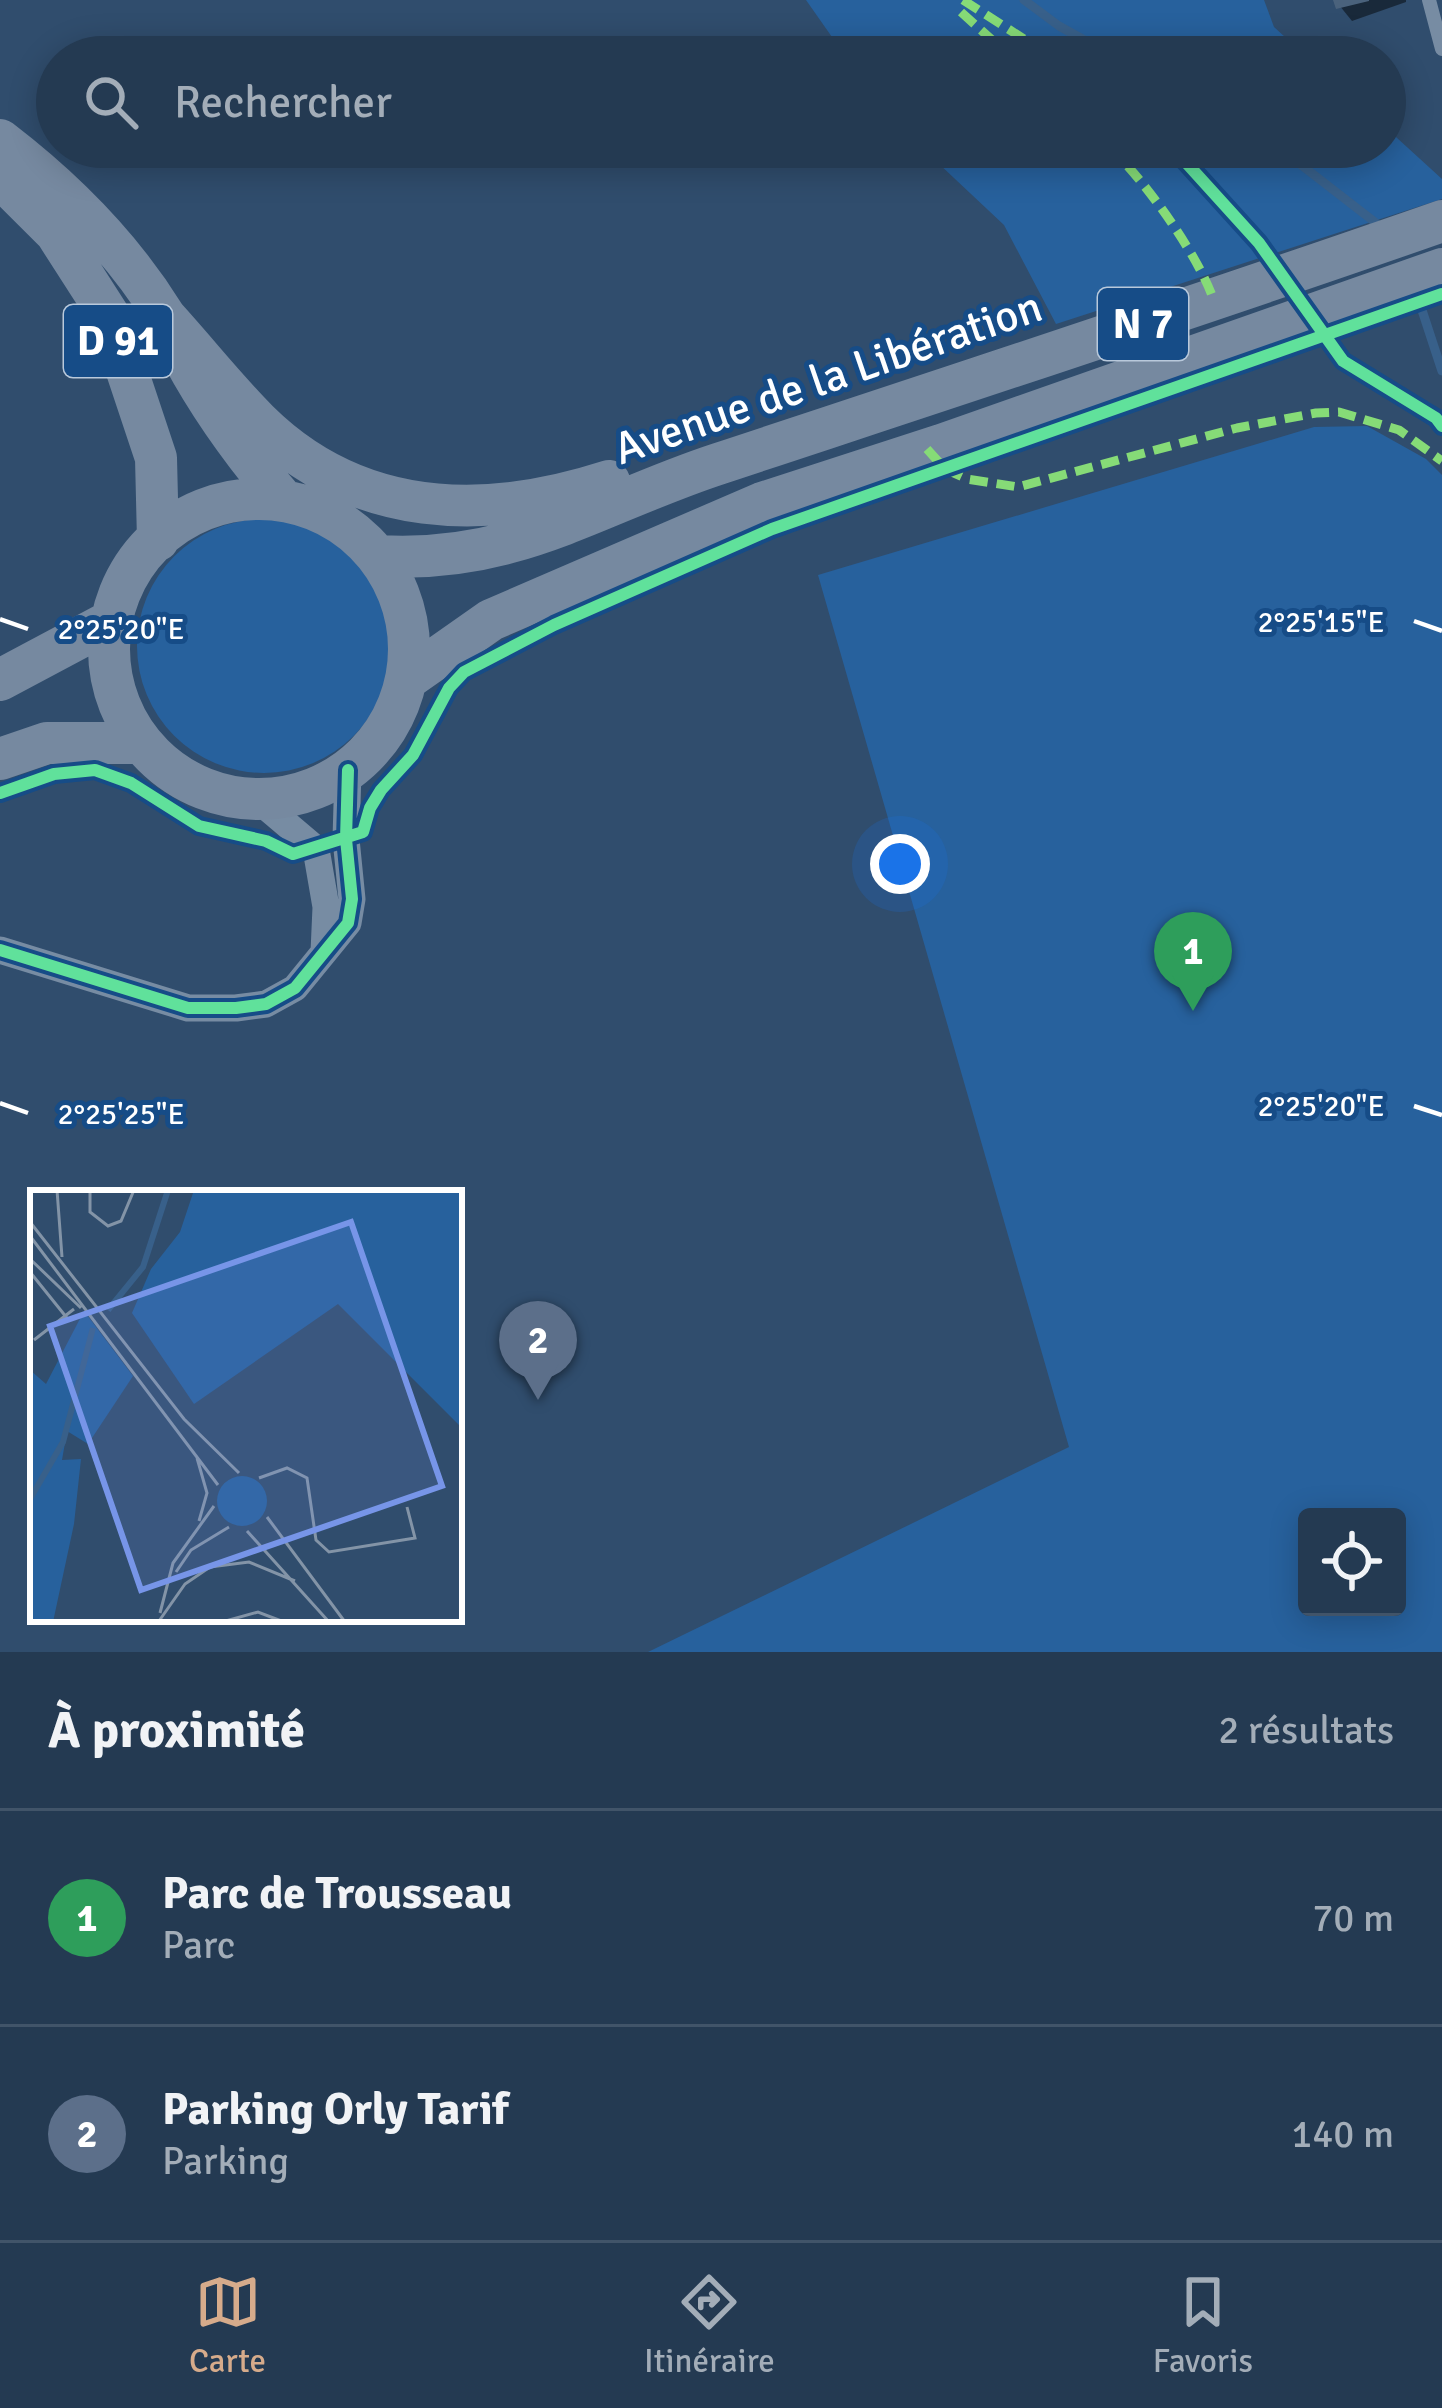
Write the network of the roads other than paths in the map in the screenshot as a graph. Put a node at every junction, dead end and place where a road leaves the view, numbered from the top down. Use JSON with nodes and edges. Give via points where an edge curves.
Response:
{"nodes":[{"id":1,"x":1429,"y":0,"type":"edge"},
{"id":2,"x":1442,"y":49,"type":"edge"},
{"id":3,"x":0,"y":140,"type":"edge"},
{"id":4,"x":0,"y":177,"type":"edge"},
{"id":5,"x":1442,"y":221,"type":"edge"},
{"id":6,"x":1442,"y":269,"type":"edge"},
{"id":7,"x":166,"y":318,"type":"junction"},
{"id":8,"x":698,"y":471,"type":"junction"},
{"id":9,"x":284,"y":501,"type":"junction"},
{"id":10,"x":158,"y":540,"type":"junction"},
{"id":11,"x":380,"y":556,"type":"junction"},
{"id":12,"x":107,"y":623,"type":"junction"},
{"id":13,"x":0,"y":680,"type":"edge"},
{"id":14,"x":407,"y":680,"type":"junction"},
{"id":15,"x":141,"y":743,"type":"junction"},
{"id":16,"x":0,"y":759,"type":"edge"},
{"id":17,"x":348,"y":770,"type":"junction"},
{"id":18,"x":257,"y":800,"type":"junction"},
{"id":19,"x":0,"y":950,"type":"edge"},
{"id":20,"x":325,"y":952,"type":"junction"}],
"edges":[{"from":1,"to":2,"type":"lane"},
{"from":3,"to":7,"type":"main road","number":"D 91","via":[[76,203]]},
{"from":4,"to":10,"type":"main road","number":"D 91","via":[[56,233],[108,314],[156,458]]},
{"from":5,"to":8,"type":"main road","name":"Avenue de la Libération","number":"N 7"},
{"from":6,"to":14,"type":"main road","number":"N 7","via":[[762,502],[491,620]]},
{"from":7,"to":8,"type":"main road","via":[[260,424],[362,488],[425,505],[488,508],[557,498],[640,471]]},
{"from":7,"to":9,"type":"main road","number":"D 91","via":[[243,454]]},
{"from":8,"to":11,"type":"main road","name":"Avenue de la Libération","number":"N 7","via":[[481,552]]},
{"from":9,"to":10,"type":"main road","via":[[216,503]]},
{"from":9,"to":11,"type":"main road","via":[[317,511]]},
{"from":10,"to":12,"type":"main road","via":[[135,561]]},
{"from":11,"to":14,"type":"main road","via":[[410,636]]},
{"from":12,"to":13,"type":"main road"},
{"from":12,"to":15,"type":"main road","via":[[112,687]]},
{"from":14,"to":17,"type":"main road","via":[[375,745]]},
{"from":15,"to":16,"type":"main road","via":[[47,742]]},
{"from":15,"to":18,"type":"main road","via":[[192,784]]},
{"from":17,"to":18,"type":"main road","via":[[305,792]]},
{"from":17,"to":20,"type":"street","via":[[352,898],[348,923]]},
{"from":18,"to":20,"type":"street","via":[[316,849]]},
{"from":19,"to":20,"type":"street","via":[[188,1008],[266,1004],[295,988]]}]}
